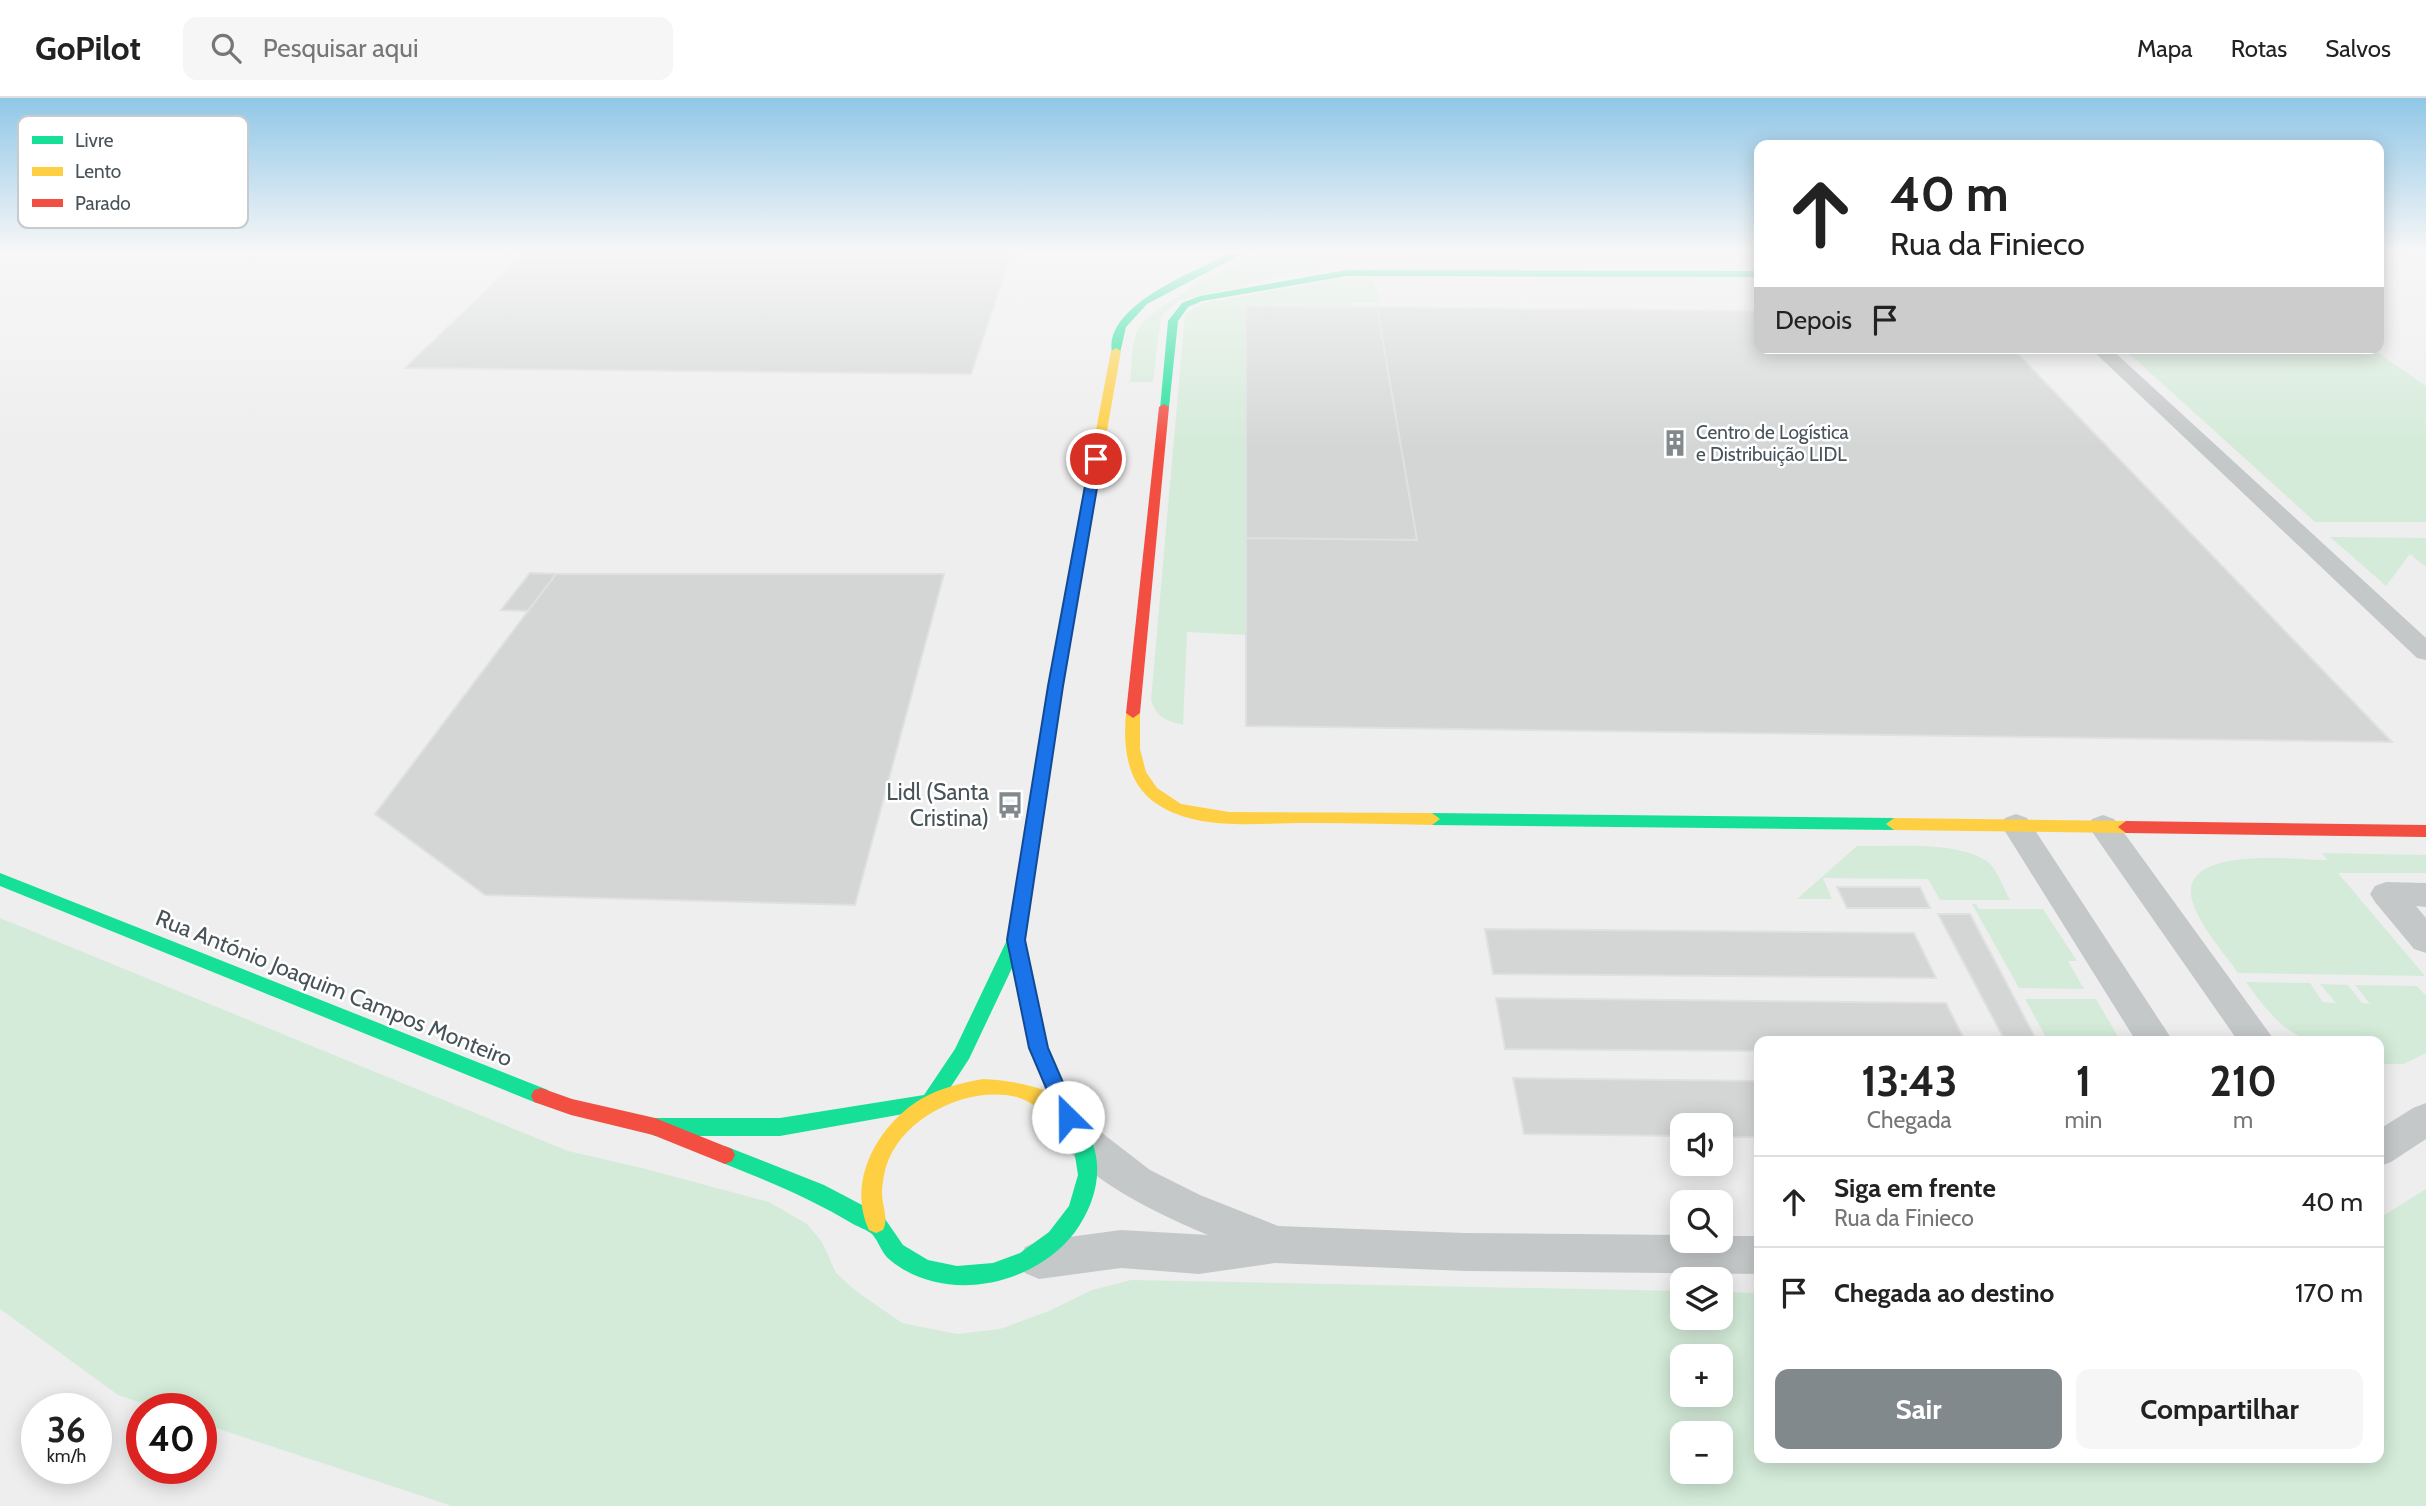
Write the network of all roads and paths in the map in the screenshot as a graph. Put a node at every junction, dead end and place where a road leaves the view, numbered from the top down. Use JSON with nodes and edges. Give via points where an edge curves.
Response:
{"nodes":[{"id":1,"x":1131,"y":316,"type":"edge"},
{"id":2,"x":1177,"y":316,"type":"edge"},
{"id":3,"x":2105,"y":354,"type":"edge"},
{"id":4,"x":2426,"y":652,"type":"edge"},
{"id":5,"x":2017,"y":825,"type":"junction"},
{"id":6,"x":2103,"y":826,"type":"junction"},
{"id":7,"x":2426,"y":831,"type":"edge"},
{"id":8,"x":0,"y":879,"type":"edge"},
{"id":9,"x":2426,"y":895,"type":"edge"},
{"id":10,"x":1016,"y":940,"type":"junction"},
{"id":11,"x":2426,"y":940,"type":"edge"},
{"id":12,"x":2152,"y":1036,"type":"edge"},
{"id":13,"x":2253,"y":1036,"type":"edge"},
{"id":14,"x":930,"y":1102,"type":"junction"},
{"id":15,"x":2426,"y":1119,"type":"edge"},
{"id":16,"x":655,"y":1127,"type":"junction"},
{"id":17,"x":1076,"y":1130,"type":"junction"},
{"id":18,"x":2384,"y":1145,"type":"edge"},
{"id":19,"x":875,"y":1225,"type":"junction"},
{"id":20,"x":1275,"y":1244,"type":"junction"},
{"id":21,"x":1754,"y":1255,"type":"edge"},
{"id":22,"x":1031,"y":1261,"type":"junction"}],
"edges":[{"from":1,"to":10,"type":"street","via":[[1121,326],[1063,641]]},
{"from":2,"to":5,"type":"street","via":[[1130,740],[1134,762],[1158,799],[1190,814]]},
{"from":3,"to":4,"type":"street"},
{"from":5,"to":6,"type":"street"},
{"from":5,"to":12,"type":"street"},
{"from":6,"to":7,"type":"street"},
{"from":6,"to":13,"type":"street"},
{"from":8,"to":16,"type":"street","name":"Rua António Joaquim Campos Monteiro","via":[[496,1079],[571,1107]]},
{"from":9,"to":11,"type":"street","via":[[2386,894]]},
{"from":10,"to":14,"type":"street","via":[[962,1054]]},
{"from":10,"to":17,"type":"street","via":[[1039,1048]]},
{"from":14,"to":16,"type":"street","via":[[780,1126]]},
{"from":14,"to":17,"type":"street","via":[[960,1090],[1020,1089],[1046,1100]]},
{"from":14,"to":19,"type":"street","via":[[891,1135],[875,1163],[870,1195]]},
{"from":15,"to":18,"type":"street"},
{"from":16,"to":19,"type":"street","via":[[817,1192]]},
{"from":17,"to":20,"type":"street","via":[[1136,1182]]},
{"from":17,"to":22,"type":"street","via":[[1088,1174],[1081,1206],[1061,1237]]},
{"from":19,"to":22,"type":"street","via":[[894,1252],[922,1270],[957,1279],[996,1275]]},
{"from":20,"to":21,"type":"street","via":[[1465,1252]]},
{"from":20,"to":22,"type":"street","via":[[1199,1255],[1121,1249]]}]}
